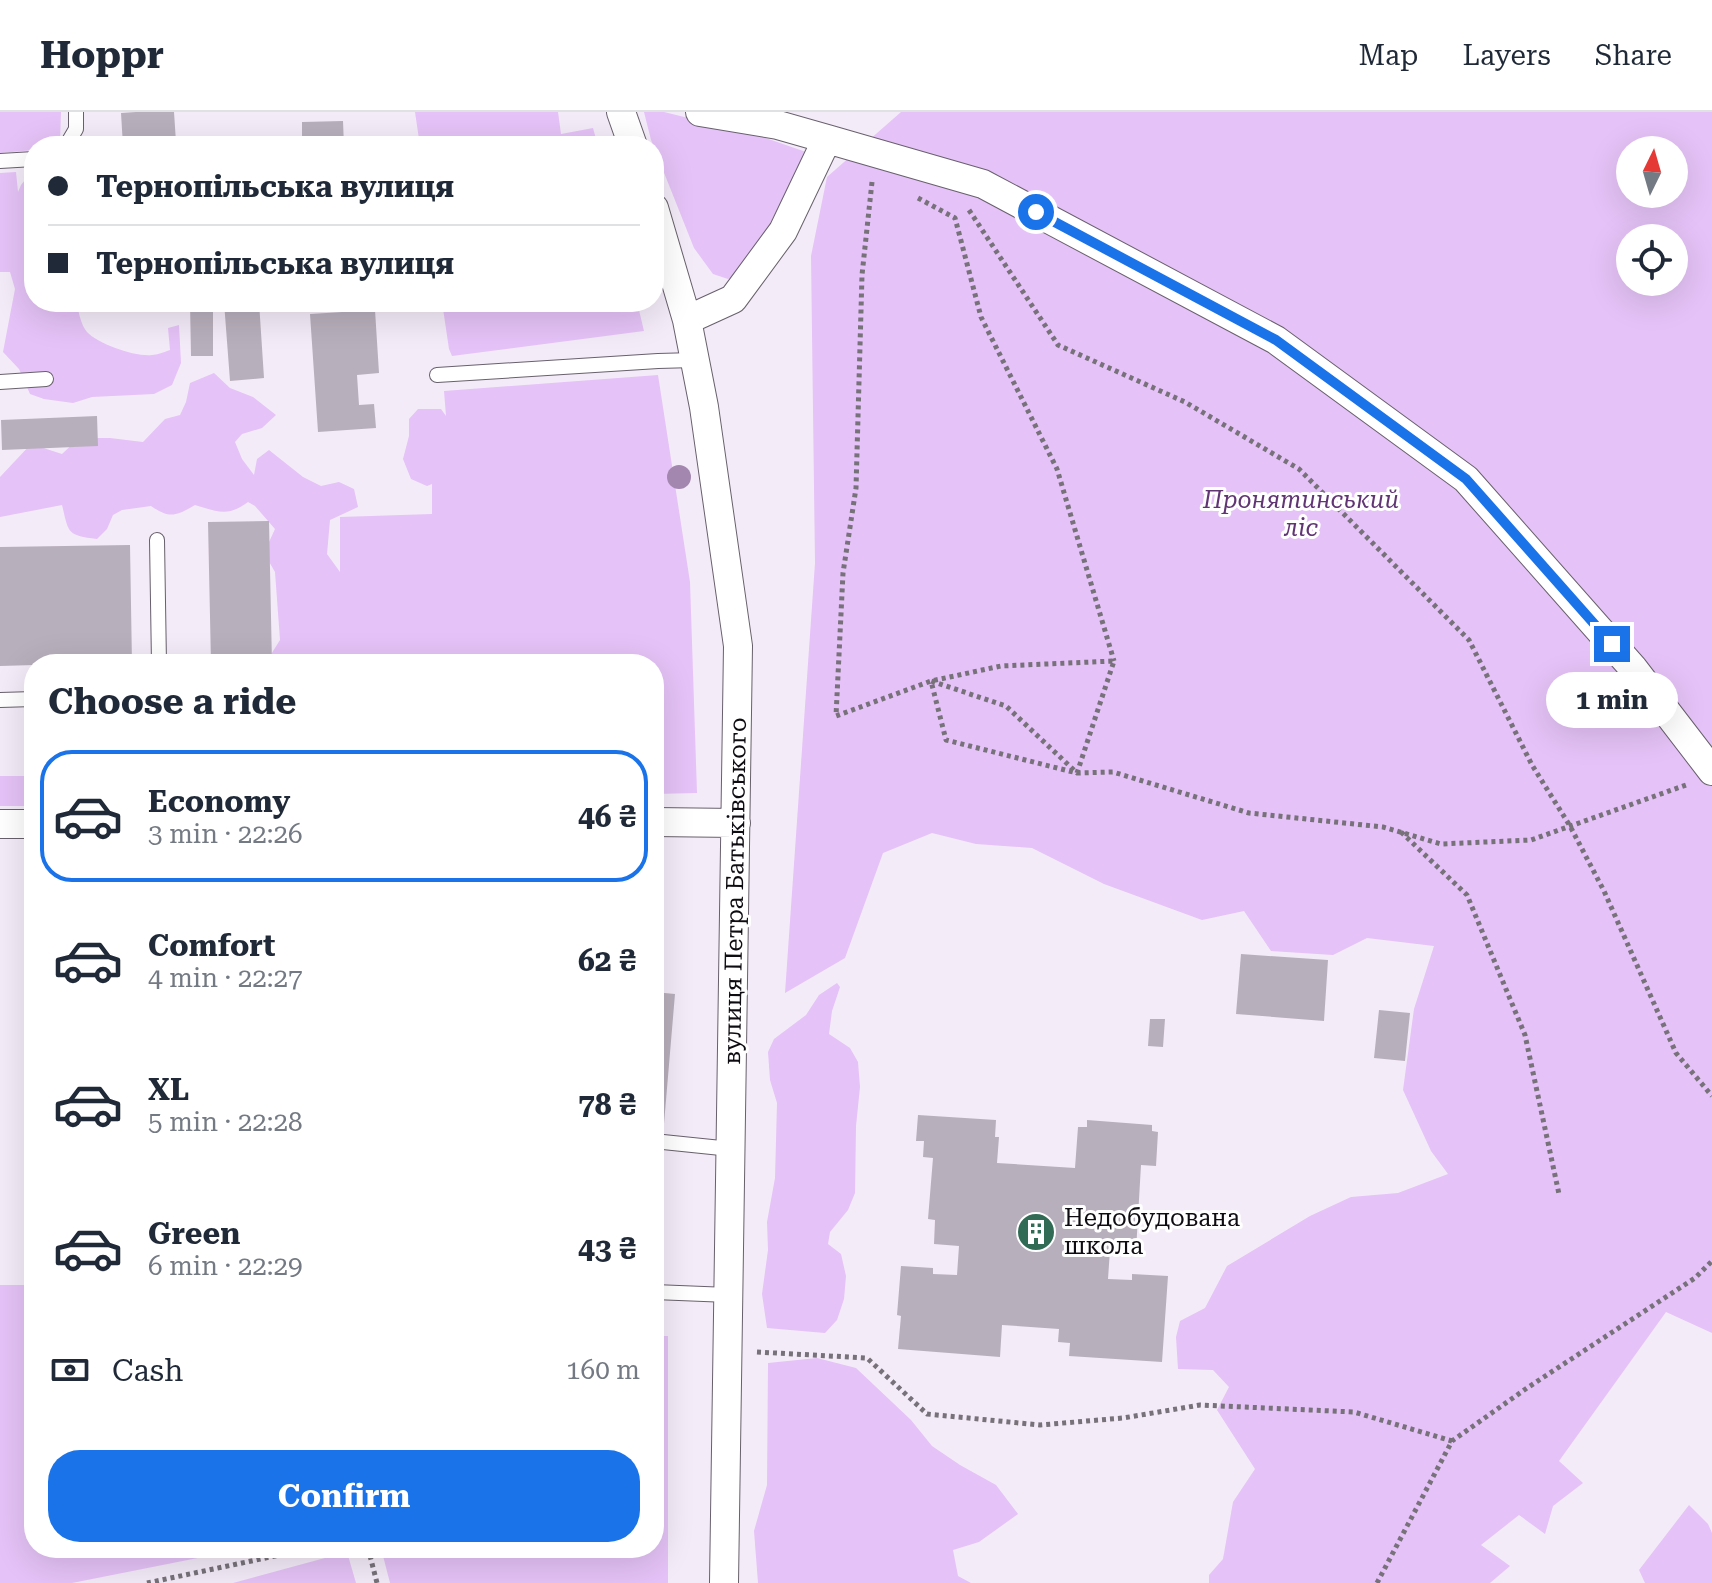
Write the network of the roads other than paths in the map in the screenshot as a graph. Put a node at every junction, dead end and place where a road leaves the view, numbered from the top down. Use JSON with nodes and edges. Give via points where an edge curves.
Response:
{"nodes":[{"id":1,"x":76,"y":112,"type":"edge"},
{"id":2,"x":621,"y":112,"type":"edge"},
{"id":3,"x":700,"y":112,"type":"edge"},
{"id":4,"x":72,"y":136,"type":"edge"},
{"id":5,"x":629,"y":136,"type":"edge"},
{"id":6,"x":827,"y":139,"type":"junction"},
{"id":7,"x":24,"y":160,"type":"edge"},
{"id":8,"x":0,"y":161,"type":"edge"},
{"id":9,"x":664,"y":242,"type":"edge"},
{"id":10,"x":687,"y":320,"type":"junction"},
{"id":11,"x":694,"y":360,"type":"junction"},
{"id":12,"x":437,"y":375,"type":"dead end"},
{"id":13,"x":46,"y":379,"type":"dead end"},
{"id":14,"x":0,"y":382,"type":"edge"},
{"id":15,"x":157,"y":540,"type":"dead end"},
{"id":16,"x":159,"y":654,"type":"edge"},
{"id":17,"x":24,"y":699,"type":"edge"},
{"id":18,"x":0,"y":700,"type":"edge"},
{"id":19,"x":1705,"y":776,"type":"edge"},
{"id":20,"x":664,"y":822,"type":"edge"},
{"id":21,"x":736,"y":823,"type":"junction"},
{"id":22,"x":0,"y":824,"type":"edge"},
{"id":23,"x":24,"y":824,"type":"edge"},
{"id":24,"x":664,"y":1142,"type":"edge"},
{"id":25,"x":731,"y":1149,"type":"junction"},
{"id":26,"x":664,"y":1292,"type":"edge"},
{"id":27,"x":729,"y":1295,"type":"junction"},
{"id":28,"x":724,"y":1583,"type":"edge"}],
"edges":[{"from":1,"to":4,"type":"lane"},
{"from":2,"to":5,"type":"street"},
{"from":3,"to":6,"type":"street"},
{"from":6,"to":10,"type":"street","via":[[783,231],[733,299]]},
{"from":6,"to":19,"type":"street","via":[[983,184],[1276,340],[1466,479],[1633,668]]},
{"from":7,"to":8,"type":"lane"},
{"from":9,"to":10,"type":"street","name":"вулиця Петра Батьківського"},
{"from":10,"to":11,"type":"street","name":"вулиця Петра Батьківського"},
{"from":11,"to":12,"type":"lane"},
{"from":11,"to":21,"type":"street","name":"вулиця Петра Батьківського","via":[[738,646]]},
{"from":13,"to":14,"type":"lane"},
{"from":15,"to":16,"type":"lane"},
{"from":17,"to":18,"type":"lane"},
{"from":20,"to":21,"type":"street"},
{"from":21,"to":25,"type":"street","name":"вулиця Петра Батьківського"},
{"from":22,"to":23,"type":"street"},
{"from":24,"to":25,"type":"lane"},
{"from":25,"to":27,"type":"street","name":"вулиця Петра Батьківського"},
{"from":26,"to":27,"type":"lane"},
{"from":27,"to":28,"type":"street","name":"вулиця Петра Батьківського"}]}
